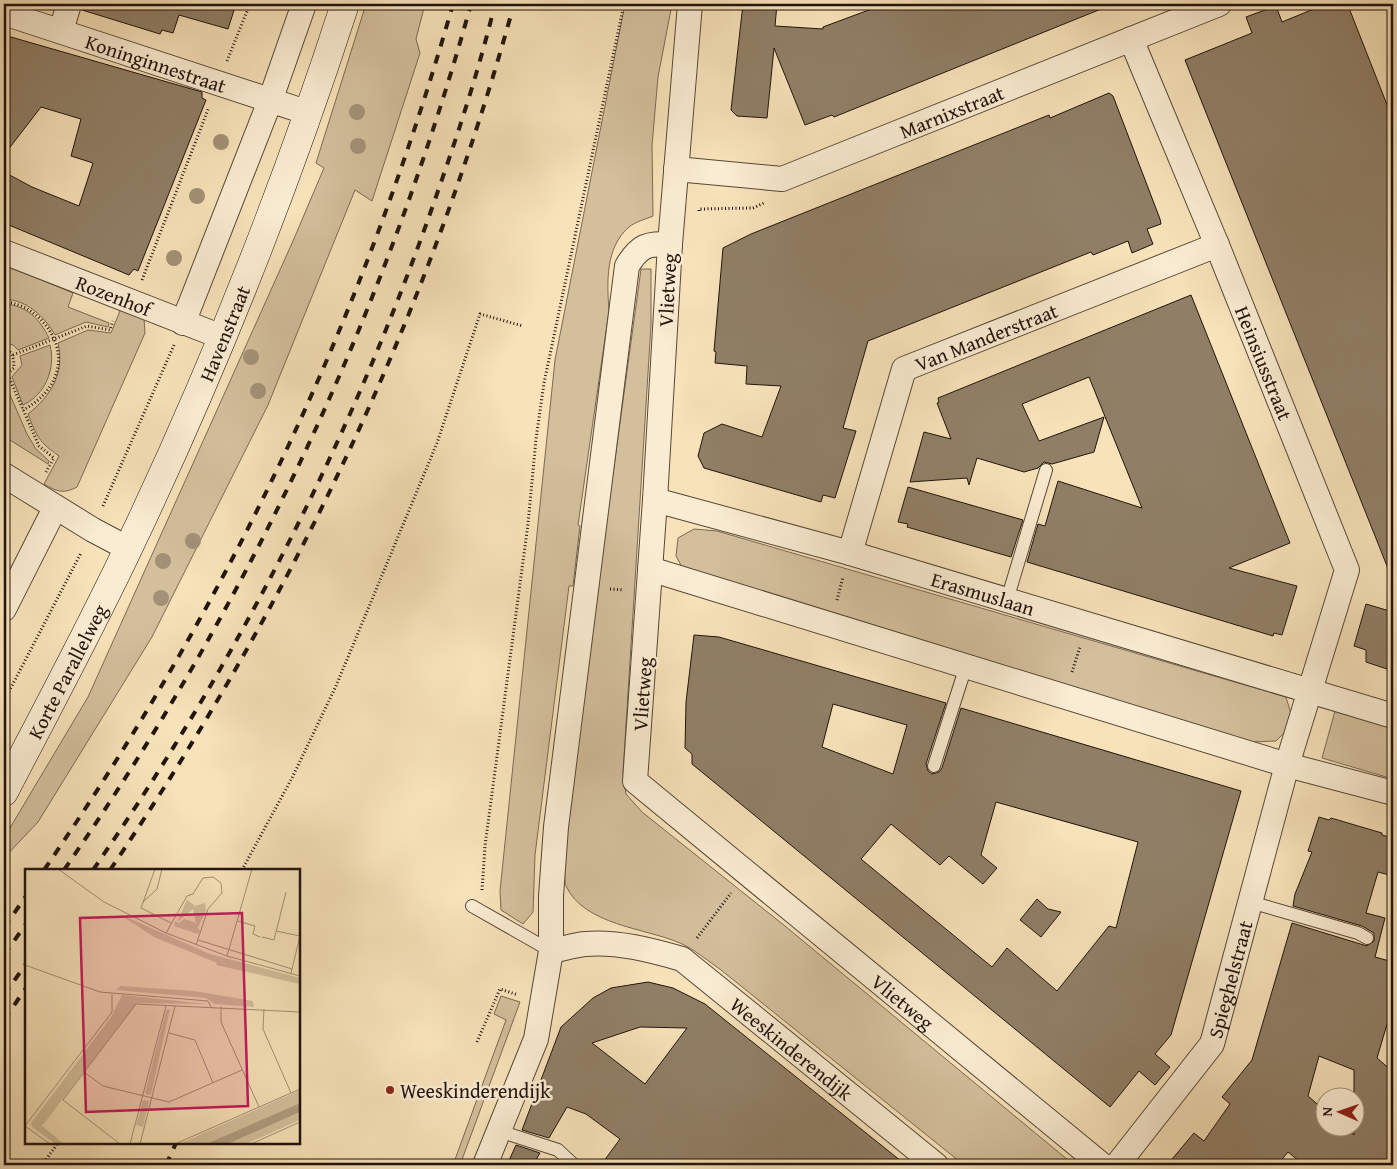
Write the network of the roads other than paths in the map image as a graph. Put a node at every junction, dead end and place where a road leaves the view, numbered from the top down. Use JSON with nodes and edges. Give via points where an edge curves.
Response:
{"nodes":[{"id":1,"x":69,"y":4,"type":"edge"},
{"id":2,"x":304,"y":4,"type":"edge"},
{"id":3,"x":345,"y":4,"type":"edge"},
{"id":4,"x":690,"y":4,"type":"edge"},
{"id":5,"x":1219,"y":4,"type":"edge"},
{"id":6,"x":4,"y":13,"type":"edge"},
{"id":7,"x":61,"y":30,"type":"junction"},
{"id":8,"x":1131,"y":39,"type":"junction"},
{"id":9,"x":262,"y":98,"type":"junction"},
{"id":10,"x":309,"y":113,"type":"junction"},
{"id":11,"x":676,"y":169,"type":"junction"},
{"id":12,"x":670,"y":244,"type":"junction"},
{"id":13,"x":1218,"y":246,"type":"junction"},
{"id":14,"x":4,"y":252,"type":"edge"},
{"id":15,"x":183,"y":323,"type":"junction"},
{"id":16,"x":222,"y":337,"type":"junction"},
{"id":17,"x":1046,"y":470,"type":"dead end"},
{"id":18,"x":4,"y":475,"type":"edge"},
{"id":19,"x":656,"y":500,"type":"junction"},
{"id":20,"x":55,"y":508,"type":"junction"},
{"id":21,"x":128,"y":549,"type":"junction"},
{"id":22,"x":850,"y":553,"type":"junction"},
{"id":23,"x":650,"y":569,"type":"junction"},
{"id":24,"x":1007,"y":600,"type":"junction"},
{"id":25,"x":4,"y":609,"type":"edge"},
{"id":26,"x":966,"y":666,"type":"junction"},
{"id":27,"x":1310,"y":691,"type":"junction"},
{"id":28,"x":1393,"y":716,"type":"edge"},
{"id":29,"x":1287,"y":765,"type":"junction"},
{"id":30,"x":934,"y":766,"type":"dead end"},
{"id":31,"x":4,"y":792,"type":"edge"},
{"id":32,"x":1393,"y":793,"type":"edge"},
{"id":33,"x":1250,"y":902,"type":"junction"},
{"id":34,"x":476,"y":908,"type":"road end"},
{"id":35,"x":1367,"y":938,"type":"dead end"},
{"id":36,"x":551,"y":951,"type":"junction"},
{"id":37,"x":499,"y":1131,"type":"junction"},
{"id":38,"x":485,"y":1165,"type":"edge"},
{"id":39,"x":574,"y":1165,"type":"edge"},
{"id":40,"x":936,"y":1165,"type":"edge"},
{"id":41,"x":1102,"y":1165,"type":"edge"},
{"id":42,"x":1117,"y":1165,"type":"edge"}],
"edges":[{"from":1,"to":7,"type":"street"},
{"from":2,"to":9,"type":"street","name":"Havenstraat"},
{"from":3,"to":10,"type":"main road","name":"Havenstraat"},
{"from":4,"to":11,"type":"street","name":"Vlietweg"},
{"from":5,"to":8,"type":"street","name":"Marnixstraat"},
{"from":6,"to":7,"type":"street","name":"Koninginnestraat"},
{"from":7,"to":9,"type":"street","name":"Koninginnestraat"},
{"from":8,"to":11,"type":"street","name":"Marnixstraat","via":[[782,179]]},
{"from":8,"to":13,"type":"street","name":"Heinsiusstraat"},
{"from":9,"to":10,"type":"street","name":"Koninginnestraat"},
{"from":9,"to":15,"type":"street","name":"Havenstraat"},
{"from":10,"to":16,"type":"main road","name":"Havenstraat"},
{"from":11,"to":12,"type":"street","name":"Vlietweg"},
{"from":12,"to":19,"type":"street","name":"Vlietweg"},
{"from":12,"to":36,"type":"street","via":[[650,244],[637,250],[628,266],[556,827]]},
{"from":13,"to":22,"type":"street","name":"Van Manderstraat","via":[[904,370]]},
{"from":13,"to":27,"type":"street","name":"Heinsiusstraat","via":[[1347,570]]},
{"from":14,"to":15,"type":"street","name":"Rozenhof"},
{"from":15,"to":16,"type":"street","name":"Rozenhof"},
{"from":16,"to":21,"type":"main road","name":"Havenstraat"},
{"from":17,"to":24,"type":"lane"},
{"from":18,"to":20,"type":"street"},
{"from":19,"to":22,"type":"street","name":"Erasmuslaan"},
{"from":19,"to":23,"type":"street","name":"Vlietweg"},
{"from":20,"to":21,"type":"street"},
{"from":20,"to":25,"type":"street"},
{"from":21,"to":31,"type":"main road","name":"Korte Parallelweg"},
{"from":22,"to":24,"type":"street","name":"Erasmuslaan"},
{"from":23,"to":26,"type":"street"},
{"from":23,"to":41,"type":"street","name":"Vlietweg","via":[[635,781]]},
{"from":24,"to":27,"type":"street","name":"Erasmuslaan"},
{"from":26,"to":29,"type":"street"},
{"from":26,"to":30,"type":"lane"},
{"from":27,"to":28,"type":"street","name":"Erasmuslaan"},
{"from":27,"to":29,"type":"street"},
{"from":29,"to":32,"type":"street"},
{"from":29,"to":33,"type":"street","name":"Spieghelstraat"},
{"from":33,"to":35,"type":"lane"},
{"from":33,"to":42,"type":"street","name":"Spieghelstraat","via":[[1212,1044]]},
{"from":34,"to":36,"type":"lane"},
{"from":36,"to":37,"type":"street","via":[[536,1039]]},
{"from":36,"to":40,"type":"street","name":"Weeskinderendijk","via":[[586,944],[622,946],[653,950],[682,959]]},
{"from":37,"to":38,"type":"street"},
{"from":37,"to":39,"type":"lane","via":[[558,1150]]}]}
